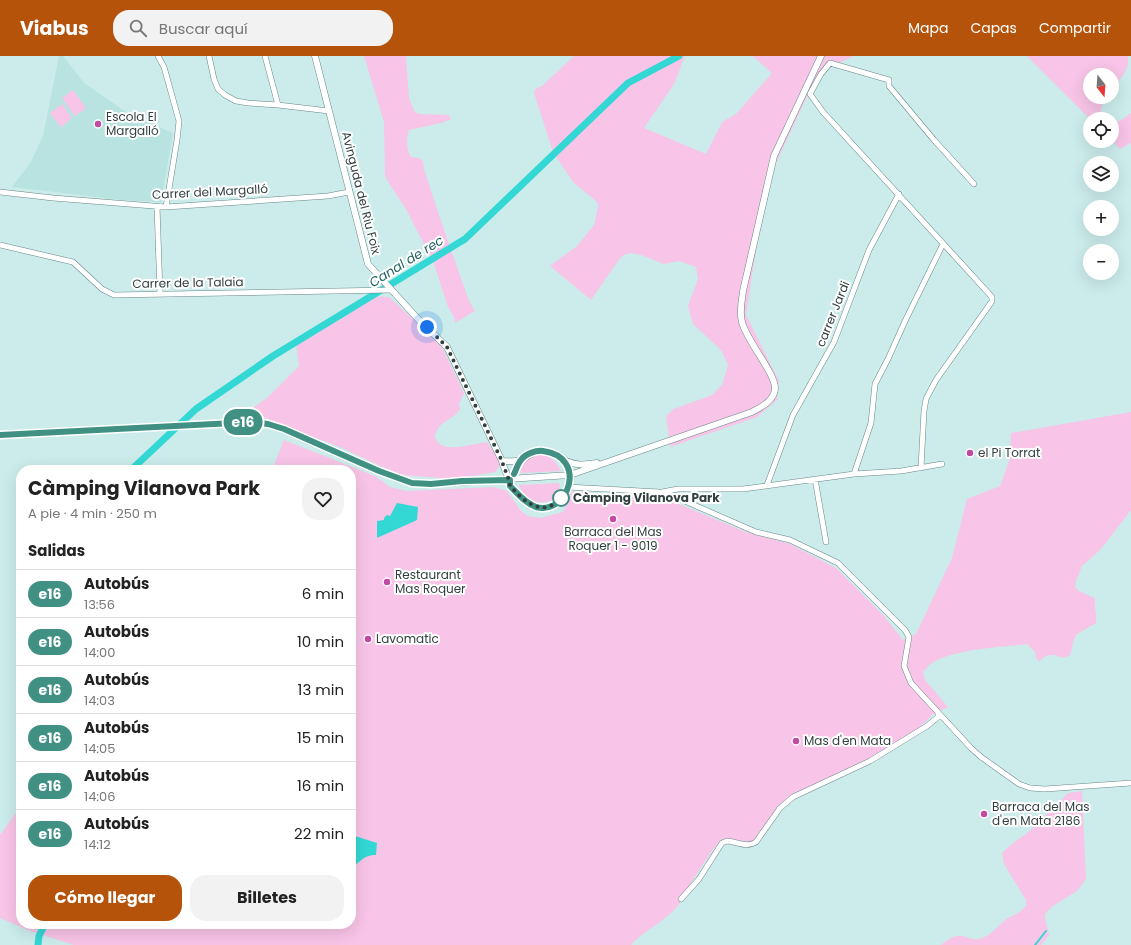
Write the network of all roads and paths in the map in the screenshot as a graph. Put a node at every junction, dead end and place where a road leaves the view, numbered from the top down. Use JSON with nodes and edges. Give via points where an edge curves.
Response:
{"nodes":[{"id":1,"x":158,"y":56,"type":"edge"},
{"id":2,"x":209,"y":56,"type":"edge"},
{"id":3,"x":266,"y":56,"type":"edge"},
{"id":4,"x":315,"y":56,"type":"edge"},
{"id":5,"x":821,"y":56,"type":"edge"},
{"id":6,"x":807,"y":92,"type":"junction"},
{"id":7,"x":278,"y":105,"type":"junction"},
{"id":8,"x":329,"y":111,"type":"junction"},
{"id":9,"x":974,"y":184,"type":"dead end"},
{"id":10,"x":0,"y":192,"type":"edge"},
{"id":11,"x":349,"y":192,"type":"junction"},
{"id":12,"x":899,"y":194,"type":"junction"},
{"id":13,"x":157,"y":206,"type":"junction"},
{"id":14,"x":166,"y":206,"type":"junction"},
{"id":15,"x":943,"y":244,"type":"junction"},
{"id":16,"x":0,"y":245,"type":"edge"},
{"id":17,"x":391,"y":290,"type":"junction"},
{"id":18,"x":160,"y":294,"type":"junction"},
{"id":19,"x":0,"y":435,"type":"edge"},
{"id":20,"x":560,"y":458,"type":"junction"},
{"id":21,"x":520,"y":460,"type":"junction"},
{"id":22,"x":502,"y":461,"type":"junction"},
{"id":23,"x":608,"y":462,"type":"junction"},
{"id":24,"x":942,"y":464,"type":"dead end"},
{"id":25,"x":920,"y":468,"type":"junction"},
{"id":26,"x":854,"y":474,"type":"junction"},
{"id":27,"x":570,"y":475,"type":"junction"},
{"id":28,"x":815,"y":479,"type":"junction"},
{"id":29,"x":510,"y":480,"type":"junction"},
{"id":30,"x":767,"y":485,"type":"junction"},
{"id":31,"x":568,"y":487,"type":"junction"},
{"id":32,"x":659,"y":492,"type":"junction"},
{"id":33,"x":826,"y":542,"type":"dead end"},
{"id":34,"x":938,"y":713,"type":"junction"},
{"id":35,"x":1131,"y":783,"type":"edge"},
{"id":36,"x":682,"y":899,"type":"dead end"}],
"edges":[{"from":1,"to":14,"type":"street","via":[[164,66],[178,121]]},
{"from":2,"to":7,"type":"street","via":[[218,89],[225,95],[248,103]]},
{"from":3,"to":7,"type":"street"},
{"from":4,"to":8,"type":"street","name":"Avinguda del Riu Foix"},
{"from":5,"to":6,"type":"street"},
{"from":6,"to":9,"type":"street","via":[[813,90],[830,63],[889,80],[889,86]]},
{"from":6,"to":12,"type":"street"},
{"from":6,"to":23,"type":"street","via":[[774,156],[740,311],[747,334],[772,378],[775,389],[771,398],[764,406],[752,412]]},
{"from":7,"to":8,"type":"street"},
{"from":8,"to":11,"type":"street","name":"Avinguda del Riu Foix"},
{"from":10,"to":13,"type":"street","name":"Carrer del Margalló"},
{"from":11,"to":14,"type":"street","name":"Carrer del Margalló","via":[[328,196]]},
{"from":11,"to":17,"type":"street","name":"Avinguda del Riu Foix","via":[[368,264]]},
{"from":12,"to":15,"type":"street"},
{"from":12,"to":30,"type":"street","name":"carrer Jardi","via":[[878,231],[862,267],[834,342],[793,415]]},
{"from":13,"to":14,"type":"street","name":"Carrer del Margalló"},
{"from":13,"to":18,"type":"street"},
{"from":15,"to":25,"type":"street","via":[[992,297],[992,301],[936,380],[926,399]]},
{"from":15,"to":26,"type":"street","via":[[875,384],[871,423]]},
{"from":16,"to":18,"type":"street","name":"Carrer de la Talaia","via":[[73,262],[102,289],[114,294]]},
{"from":17,"to":18,"type":"street","name":"Carrer de la Talaia"},
{"from":17,"to":22,"type":"street","name":"Avinguda del Riu Foix","via":[[447,347]]},
{"from":19,"to":29,"type":"street","via":[[253,422],[268,424],[298,435],[394,478],[412,483]]},
{"from":20,"to":21,"type":"street","via":[[541,450],[530,453]]},
{"from":20,"to":23,"type":"street","via":[[570,464]]},
{"from":20,"to":27,"type":"street","via":[[566,464]]},
{"from":21,"to":22,"type":"street"},
{"from":21,"to":29,"type":"street"},
{"from":22,"to":29,"type":"street","name":"Avinguda del Riu Foix"},
{"from":23,"to":27,"type":"street"},
{"from":24,"to":25,"type":"street"},
{"from":25,"to":26,"type":"street"},
{"from":26,"to":28,"type":"street"},
{"from":27,"to":29,"type":"street"},
{"from":27,"to":31,"type":"street"},
{"from":28,"to":30,"type":"street"},
{"from":28,"to":33,"type":"street"},
{"from":29,"to":31,"type":"street","name":"Avinguda del Riu Foix","via":[[510,486],[524,499],[543,508],[560,500]]},
{"from":30,"to":32,"type":"street","via":[[743,489],[678,489]]},
{"from":31,"to":32,"type":"street"},
{"from":32,"to":34,"type":"street","via":[[756,532],[790,540],[838,563],[905,630],[908,637],[904,660],[906,674]]},
{"from":34,"to":35,"type":"street","via":[[981,757],[1019,784],[1030,788]]},
{"from":34,"to":36,"type":"street","via":[[938,717],[927,726],[870,761],[793,797],[780,808],[752,845],[727,841],[722,843],[699,879]]}]}
